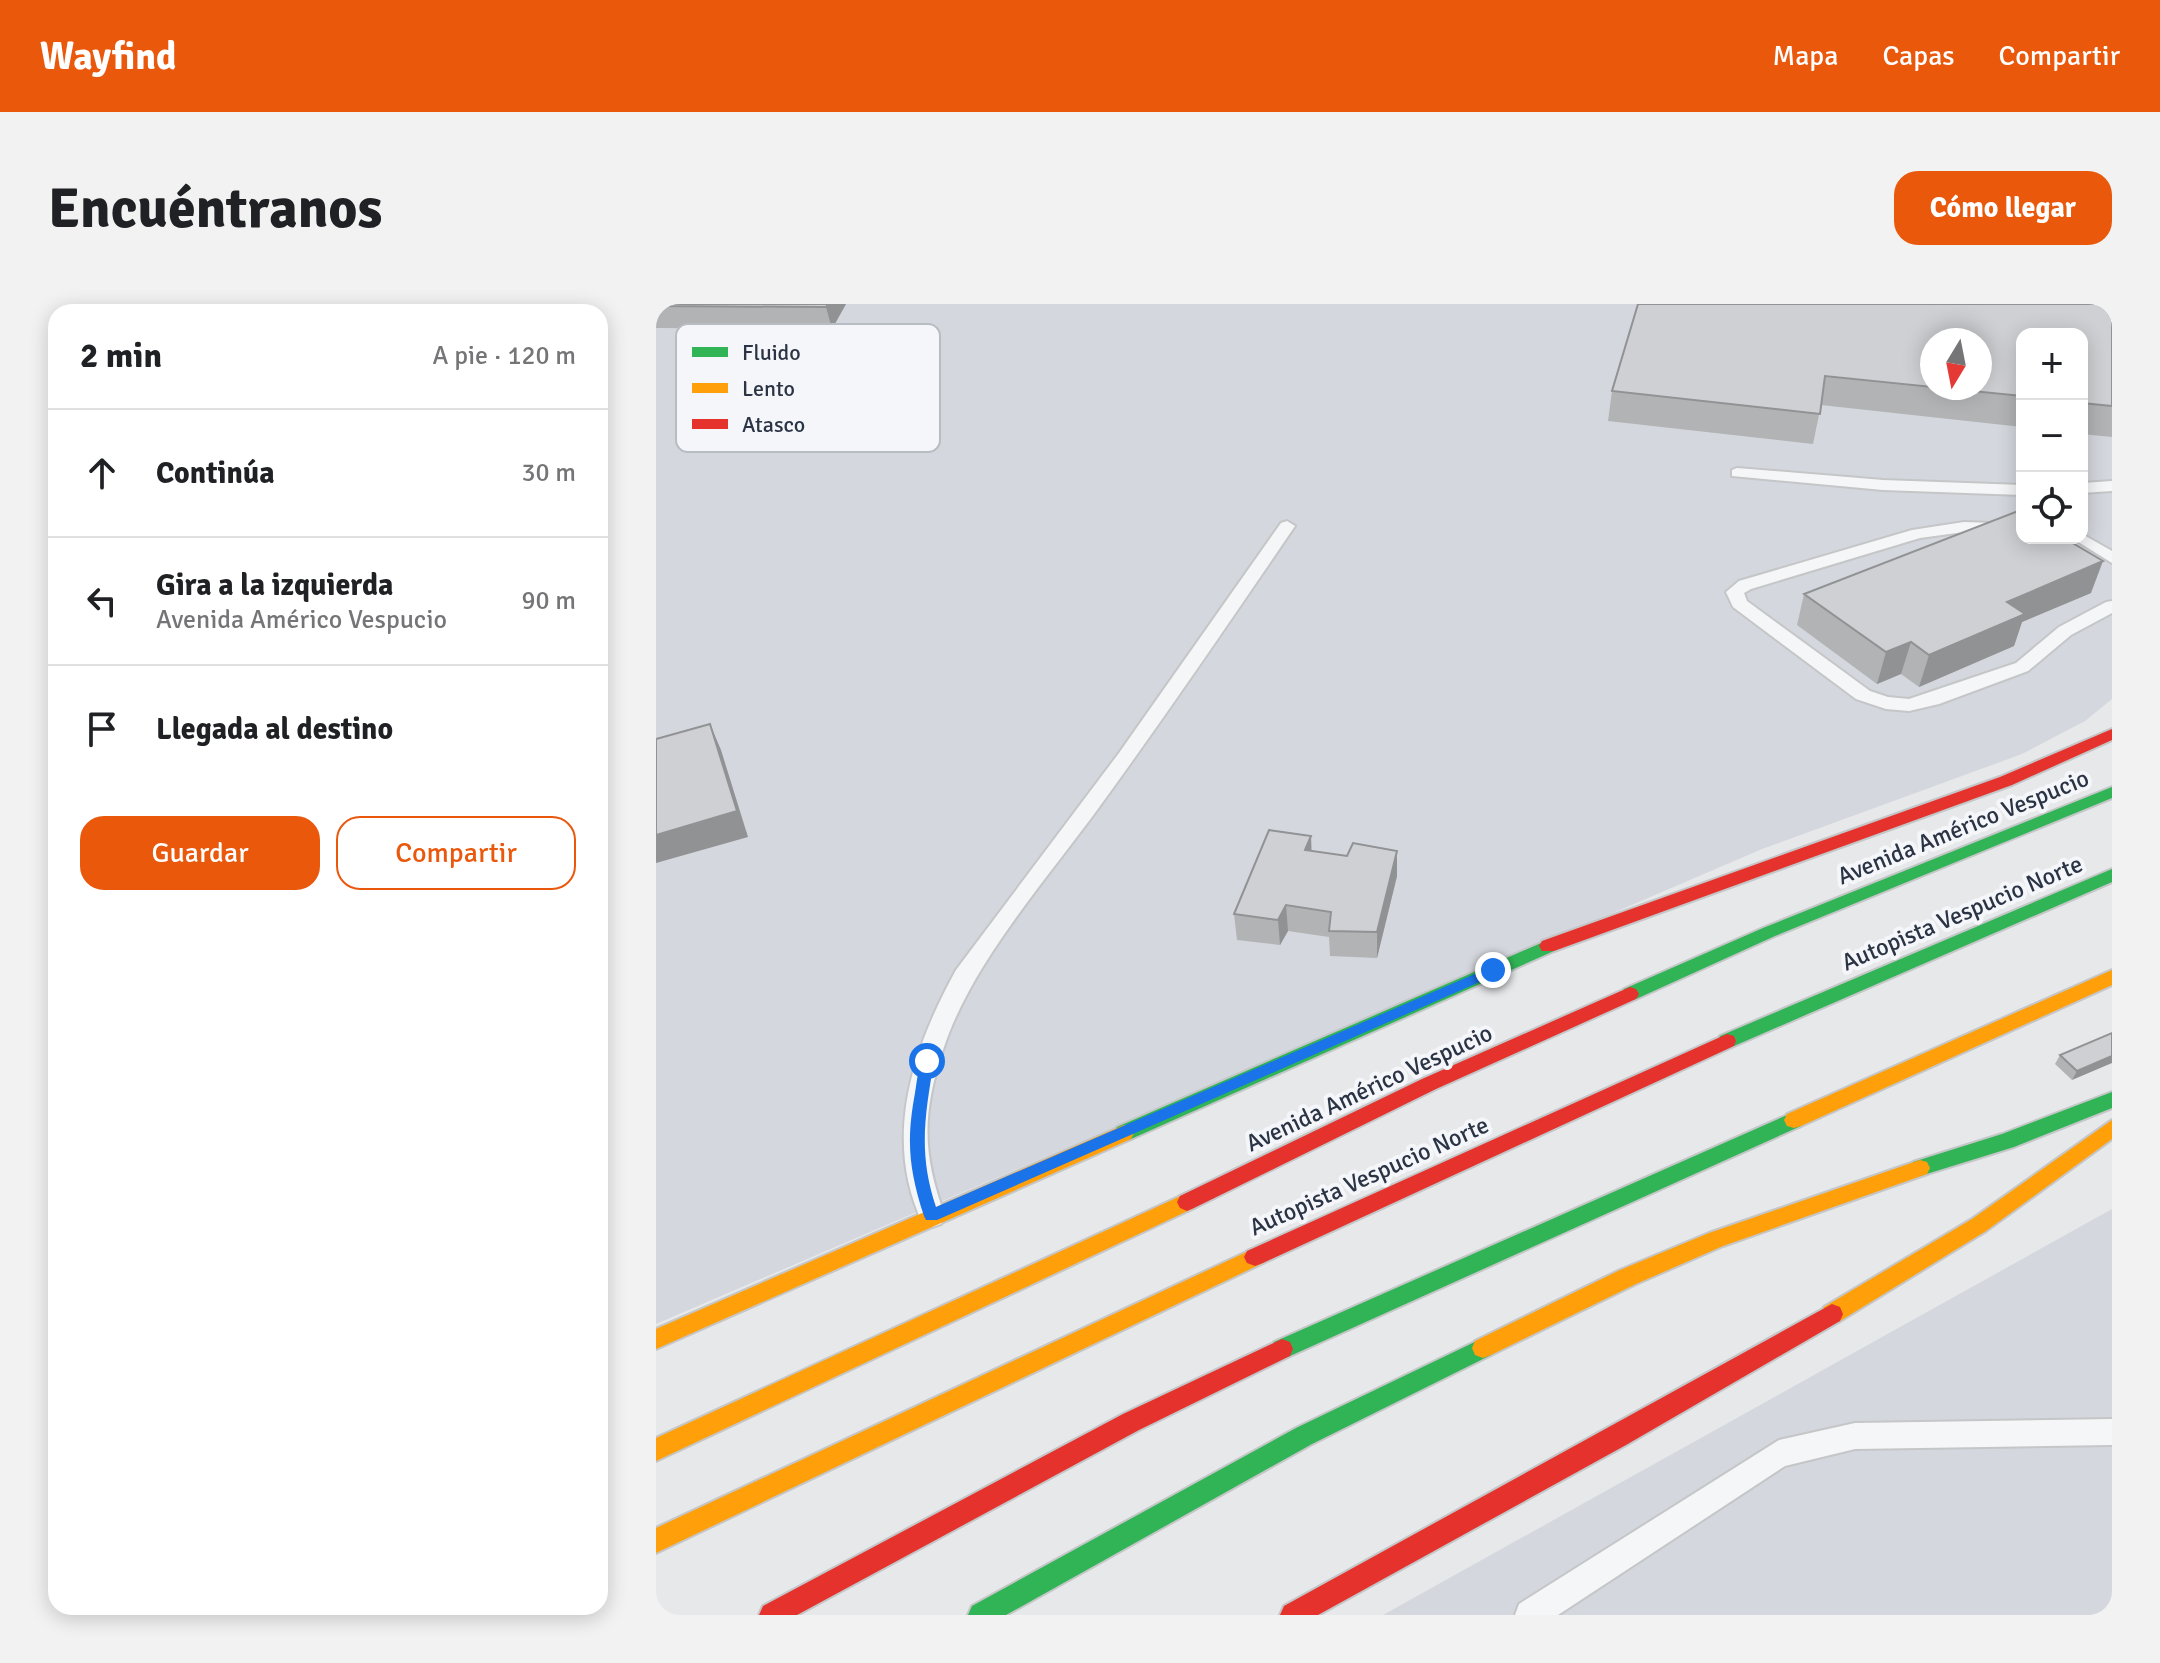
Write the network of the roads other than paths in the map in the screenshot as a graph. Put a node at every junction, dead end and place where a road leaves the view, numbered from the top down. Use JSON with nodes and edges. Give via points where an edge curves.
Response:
{"nodes":[{"id":1,"x":1737,"y":473,"type":"dead end"},
{"id":2,"x":2112,"y":486,"type":"edge"},
{"id":3,"x":2088,"y":488,"type":"edge"},
{"id":4,"x":2016,"y":490,"type":"edge"},
{"id":5,"x":1287,"y":526,"type":"dead end"},
{"id":6,"x":2016,"y":529,"type":"edge"},
{"id":7,"x":2088,"y":543,"type":"edge"},
{"id":8,"x":2112,"y":558,"type":"edge"},
{"id":9,"x":2112,"y":606,"type":"edge"},
{"id":10,"x":2112,"y":734,"type":"edge"},
{"id":11,"x":2112,"y":792,"type":"edge"},
{"id":12,"x":2112,"y":875,"type":"edge"},
{"id":13,"x":2112,"y":977,"type":"edge"},
{"id":14,"x":2112,"y":1100,"type":"edge"},
{"id":15,"x":2112,"y":1128,"type":"edge"},
{"id":16,"x":932,"y":1216,"type":"junction"},
{"id":17,"x":656,"y":1339,"type":"edge"},
{"id":18,"x":2112,"y":1432,"type":"edge"},
{"id":19,"x":656,"y":1450,"type":"edge"},
{"id":20,"x":656,"y":1541,"type":"edge"},
{"id":21,"x":772,"y":1615,"type":"edge"},
{"id":22,"x":981,"y":1615,"type":"edge"},
{"id":23,"x":1293,"y":1615,"type":"edge"},
{"id":24,"x":1530,"y":1615,"type":"edge"}],
"edges":[{"from":1,"to":4,"type":"lane"},
{"from":2,"to":3,"type":"lane"},
{"from":5,"to":16,"type":"lane","via":[[964,976],[946,1009],[927,1061],[917,1121],[917,1169]]},
{"from":6,"to":9,"type":"lane","via":[[1964,527],[1918,533],[1735,592],[1739,603],[1863,695],[1909,705],[2022,667],[2065,631]]},
{"from":7,"to":8,"type":"lane"},
{"from":10,"to":16,"type":"main road","name":"Avenida Américo Vespucio","via":[[2006,781],[1558,942]]},
{"from":11,"to":19,"type":"main road","name":"Avenida Américo Vespucio","via":[[1755,938],[1429,1084]]},
{"from":12,"to":20,"type":"main road","name":"Autopista Vespucio Norte","via":[[1208,1276]]},
{"from":13,"to":21,"type":"main road","via":[[1237,1369]]},
{"from":14,"to":22,"type":"main road","via":[[2055,1125],[1716,1239],[1628,1277],[1304,1436]]},
{"from":15,"to":23,"type":"main road","via":[[1979,1225],[1849,1304]]},
{"from":16,"to":17,"type":"main road","name":"Avenida Américo Vespucio"},
{"from":18,"to":24,"type":"lane","via":[[1855,1436],[1779,1454]]}]}
